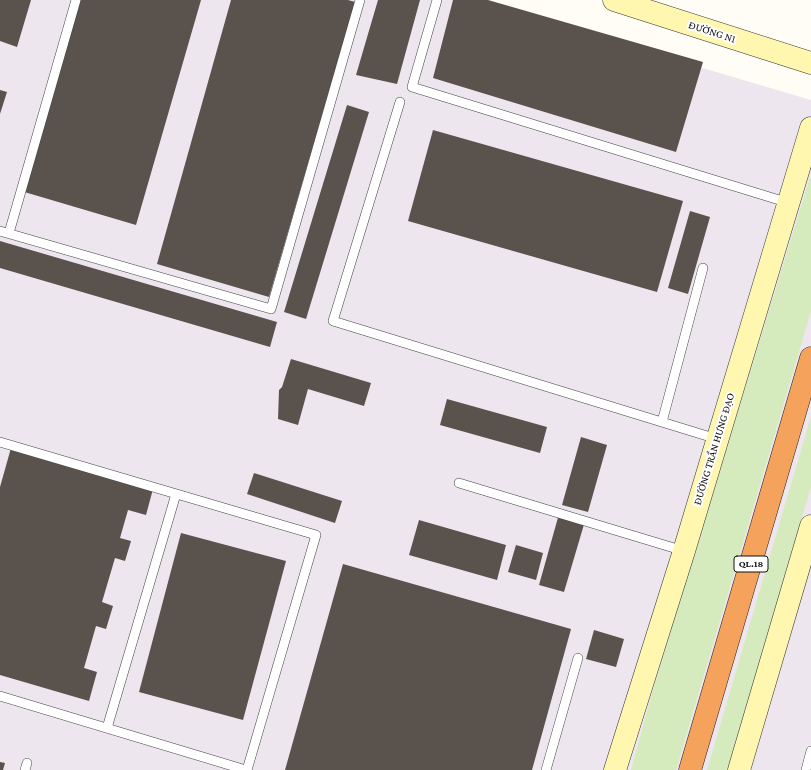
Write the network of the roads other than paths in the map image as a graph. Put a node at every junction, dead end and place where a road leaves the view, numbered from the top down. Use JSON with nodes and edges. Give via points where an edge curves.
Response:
{"nodes":[{"id":1,"x":76,"y":0,"type":"edge"},
{"id":2,"x":360,"y":0,"type":"edge"},
{"id":3,"x":436,"y":0,"type":"edge"},
{"id":4,"x":614,"y":0,"type":"edge"},
{"id":5,"x":811,"y":63,"type":"edge"},
{"id":6,"x":400,"y":102,"type":"dead end"},
{"id":7,"x":811,"y":128,"type":"edge"},
{"id":8,"x":789,"y":203,"type":"junction"},
{"id":9,"x":4,"y":232,"type":"edge"},
{"id":10,"x":703,"y":268,"type":"dead end"},
{"id":11,"x":811,"y":358,"type":"edge"},
{"id":12,"x":662,"y":422,"type":"junction"},
{"id":13,"x":717,"y":439,"type":"junction"},
{"id":14,"x":0,"y":442,"type":"edge"},
{"id":15,"x":459,"y":483,"type":"dead end"},
{"id":16,"x":176,"y":494,"type":"junction"},
{"id":17,"x":811,"y":526,"type":"edge"},
{"id":18,"x":684,"y":550,"type":"junction"},
{"id":19,"x":578,"y":658,"type":"dead end"},
{"id":20,"x":0,"y":696,"type":"edge"},
{"id":21,"x":107,"y":728,"type":"junction"},
{"id":22,"x":811,"y":751,"type":"edge"},
{"id":23,"x":246,"y":770,"type":"edge"},
{"id":24,"x":546,"y":770,"type":"edge"},
{"id":25,"x":615,"y":770,"type":"edge"},
{"id":26,"x":690,"y":770,"type":"edge"},
{"id":27,"x":739,"y":770,"type":"edge"},
{"id":28,"x":806,"y":770,"type":"edge"}],
"edges":[{"from":1,"to":9,"type":"lane"},
{"from":2,"to":9,"type":"lane","via":[[271,309]]},
{"from":3,"to":8,"type":"lane","via":[[412,87]]},
{"from":4,"to":5,"type":"main road","name":"ĐƯỜNG N1"},
{"from":6,"to":12,"type":"lane","via":[[332,321]]},
{"from":7,"to":8,"type":"main road","name":"ĐƯỜNG TRẦN HƯNG ĐẠO"},
{"from":8,"to":13,"type":"main road","name":"ĐƯỜNG TRẦN HƯNG ĐẠO"},
{"from":10,"to":12,"type":"lane"},
{"from":11,"to":26,"type":"highway","number":"QL.18"},
{"from":12,"to":13,"type":"lane"},
{"from":13,"to":18,"type":"main road","name":"ĐƯỜNG TRẦN HƯNG ĐẠO"},
{"from":14,"to":16,"type":"lane"},
{"from":15,"to":18,"type":"lane"},
{"from":16,"to":21,"type":"lane"},
{"from":16,"to":23,"type":"lane","via":[[316,535]]},
{"from":17,"to":27,"type":"main road"},
{"from":18,"to":25,"type":"main road","name":"ĐƯỜNG TRẦN HƯNG ĐẠO"},
{"from":19,"to":24,"type":"lane"},
{"from":20,"to":21,"type":"lane"},
{"from":21,"to":23,"type":"lane"},
{"from":22,"to":28,"type":"lane"}]}
